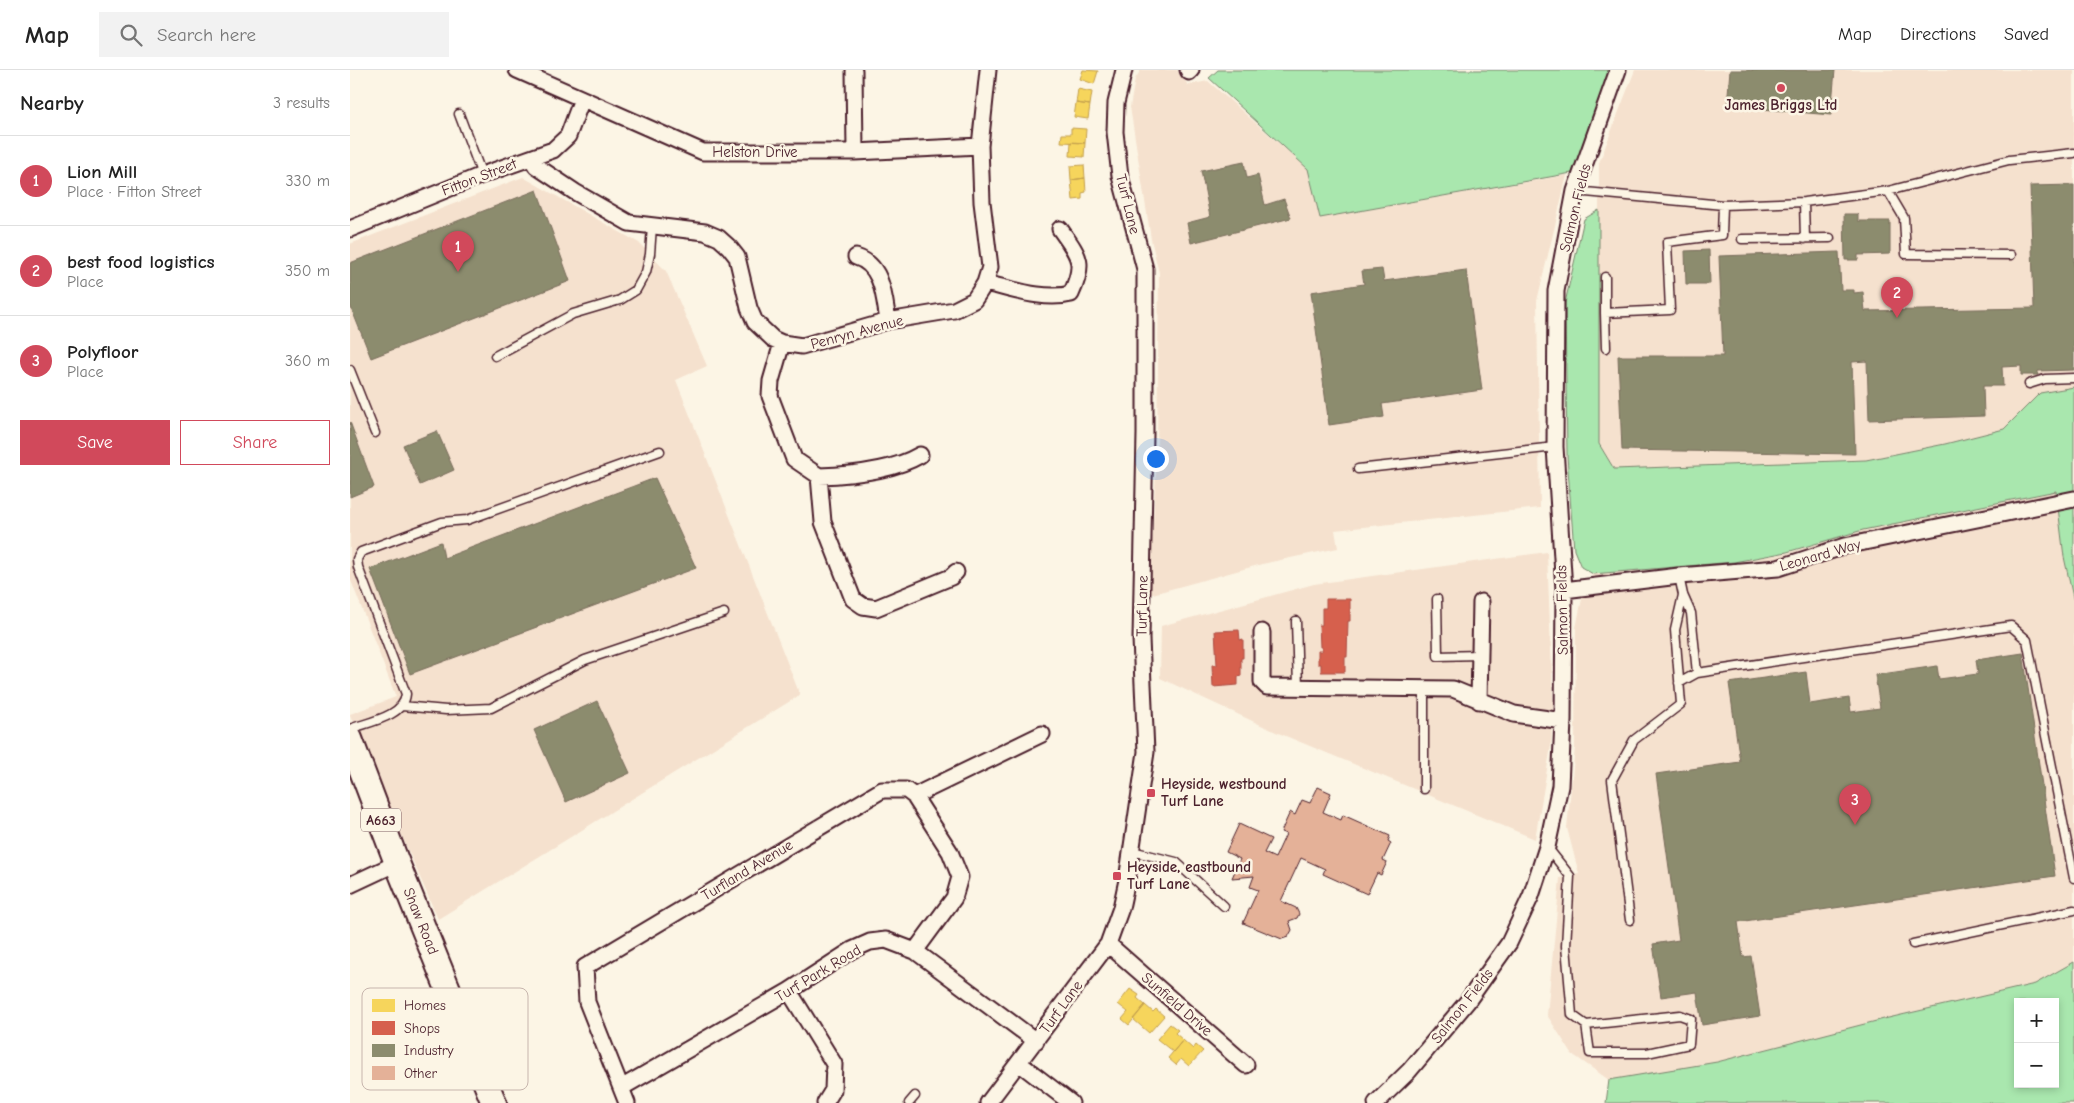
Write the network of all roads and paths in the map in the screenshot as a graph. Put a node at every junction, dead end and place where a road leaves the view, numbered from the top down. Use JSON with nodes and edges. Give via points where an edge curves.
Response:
{"nodes":[{"id":1,"x":517,"y":70,"type":"edge"},
{"id":2,"x":854,"y":70,"type":"edge"},
{"id":3,"x":988,"y":70,"type":"edge"},
{"id":4,"x":1124,"y":70,"type":"edge"},
{"id":5,"x":1618,"y":70,"type":"edge"},
{"id":6,"x":582,"y":99,"type":"junction"},
{"id":7,"x":459,"y":114,"type":"dead end"},
{"id":8,"x":980,"y":146,"type":"junction"},
{"id":9,"x":855,"y":152,"type":"junction"},
{"id":10,"x":2074,"y":153,"type":"edge"},
{"id":11,"x":531,"y":158,"type":"junction"},
{"id":12,"x":482,"y":175,"type":"junction"},
{"id":13,"x":1576,"y":191,"type":"junction"},
{"id":14,"x":1888,"y":191,"type":"junction"},
{"id":15,"x":1804,"y":202,"type":"junction"},
{"id":16,"x":1723,"y":205,"type":"junction"},
{"id":17,"x":351,"y":226,"type":"edge"},
{"id":18,"x":652,"y":226,"type":"junction"},
{"id":19,"x":1060,"y":229,"type":"dead end"},
{"id":20,"x":1830,"y":238,"type":"dead end"},
{"id":21,"x":1742,"y":239,"type":"dead end"},
{"id":22,"x":1806,"y":239,"type":"junction"},
{"id":23,"x":2011,"y":255,"type":"dead end"},
{"id":24,"x":856,"y":257,"type":"dead end"},
{"id":25,"x":1605,"y":277,"type":"dead end"},
{"id":26,"x":985,"y":283,"type":"junction"},
{"id":27,"x":1606,"y":313,"type":"junction"},
{"id":28,"x":888,"y":321,"type":"junction"},
{"id":29,"x":782,"y":343,"type":"junction"},
{"id":30,"x":1606,"y":348,"type":"dead end"},
{"id":31,"x":495,"y":356,"type":"dead end"},
{"id":32,"x":350,"y":370,"type":"edge"},
{"id":33,"x":2074,"y":378,"type":"edge"},
{"id":34,"x":2028,"y":384,"type":"dead end"},
{"id":35,"x":375,"y":433,"type":"dead end"},
{"id":36,"x":1555,"y":448,"type":"junction"},
{"id":37,"x":660,"y":451,"type":"dead end"},
{"id":38,"x":920,"y":455,"type":"dead end"},
{"id":39,"x":1358,"y":470,"type":"dead end"},
{"id":40,"x":819,"y":476,"type":"junction"},
{"id":41,"x":2074,"y":499,"type":"edge"},
{"id":42,"x":956,"y":572,"type":"dead end"},
{"id":43,"x":1679,"y":576,"type":"junction"},
{"id":44,"x":1564,"y":590,"type":"junction"},
{"id":45,"x":1683,"y":595,"type":"junction"},
{"id":46,"x":1437,"y":599,"type":"dead end"},
{"id":47,"x":1481,"y":602,"type":"dead end"},
{"id":48,"x":724,"y":613,"type":"dead end"},
{"id":49,"x":1296,"y":621,"type":"dead end"},
{"id":50,"x":1262,"y":632,"type":"dead end"},
{"id":51,"x":1480,"y":655,"type":"junction"},
{"id":52,"x":1697,"y":673,"type":"junction"},
{"id":53,"x":1679,"y":683,"type":"junction"},
{"id":54,"x":1298,"y":687,"type":"junction"},
{"id":55,"x":1424,"y":687,"type":"junction"},
{"id":56,"x":1479,"y":701,"type":"junction"},
{"id":57,"x":402,"y":706,"type":"junction"},
{"id":58,"x":1563,"y":721,"type":"junction"},
{"id":59,"x":350,"y":729,"type":"edge"},
{"id":60,"x":1042,"y":734,"type":"dead end"},
{"id":61,"x":350,"y":739,"type":"edge"},
{"id":62,"x":1424,"y":789,"type":"dead end"},
{"id":63,"x":914,"y":796,"type":"junction"},
{"id":64,"x":1547,"y":847,"type":"junction"},
{"id":65,"x":1132,"y":851,"type":"junction"},
{"id":66,"x":397,"y":863,"type":"junction"},
{"id":67,"x":2074,"y":878,"type":"edge"},
{"id":68,"x":350,"y":885,"type":"edge"},
{"id":69,"x":1224,"y":906,"type":"dead end"},
{"id":70,"x":2074,"y":910,"type":"edge"},
{"id":71,"x":1630,"y":920,"type":"dead end"},
{"id":72,"x":1108,"y":944,"type":"junction"},
{"id":73,"x":1912,"y":944,"type":"dead end"},
{"id":74,"x":915,"y":951,"type":"junction"},
{"id":75,"x":448,"y":988,"type":"edge"},
{"id":76,"x":788,"y":991,"type":"junction"},
{"id":77,"x":1586,"y":1025,"type":"junction"},
{"id":78,"x":1036,"y":1042,"type":"junction"},
{"id":79,"x":1020,"y":1062,"type":"junction"},
{"id":80,"x":1246,"y":1065,"type":"dead end"},
{"id":81,"x":621,"y":1088,"type":"junction"},
{"id":82,"x":489,"y":1090,"type":"edge"},
{"id":83,"x":915,"y":1096,"type":"dead end"},
{"id":84,"x":494,"y":1103,"type":"edge"},
{"id":85,"x":627,"y":1103,"type":"edge"},
{"id":86,"x":825,"y":1103,"type":"edge"},
{"id":87,"x":909,"y":1103,"type":"edge"},
{"id":88,"x":988,"y":1103,"type":"edge"},
{"id":89,"x":1071,"y":1103,"type":"edge"},
{"id":90,"x":1376,"y":1103,"type":"edge"}],
"edges":[{"from":1,"to":6,"type":"street","name":"Helston Drive"},
{"from":2,"to":9,"type":"street"},
{"from":3,"to":8,"type":"street","name":"Penryn Avenue"},
{"from":4,"to":65,"type":"street","name":"Turf Lane","via":[[1116,103],[1115,132],[1120,176],[1145,269],[1141,639],[1146,752]]},
{"from":5,"to":13,"type":"street","name":"Salmon Fields"},
{"from":6,"to":9,"type":"street","name":"Helston Drive","via":[[703,152]]},
{"from":6,"to":11,"type":"street","name":"Fitton Street","via":[[568,136],[553,150]]},
{"from":7,"to":12,"type":"lane"},
{"from":8,"to":9,"type":"street","name":"Helston Drive"},
{"from":8,"to":26,"type":"street","name":"Penryn Avenue","via":[[982,202],[990,267]]},
{"from":10,"to":14,"type":"lane","via":[[2009,160]]},
{"from":11,"to":12,"type":"street","name":"Fitton Street"},
{"from":11,"to":18,"type":"street","name":"Penryn Avenue","via":[[536,166],[629,223]]},
{"from":12,"to":17,"type":"street","name":"Fitton Street"},
{"from":13,"to":16,"type":"lane"},
{"from":13,"to":36,"type":"street","name":"Salmon Fields","via":[[1556,291]]},
{"from":14,"to":15,"type":"lane"},
{"from":14,"to":23,"type":"lane","via":[[1904,218],[1906,254]]},
{"from":15,"to":16,"type":"lane"},
{"from":15,"to":22,"type":"lane"},
{"from":16,"to":27,"type":"lane","via":[[1722,236],[1667,242],[1670,310]]},
{"from":18,"to":29,"type":"street","name":"Penryn Avenue","via":[[706,232],[729,247],[737,257],[755,322],[766,335]]},
{"from":18,"to":31,"type":"lane","via":[[646,272],[636,290],[620,300],[573,314]]},
{"from":19,"to":26,"type":"street","via":[[1078,256],[1079,276],[1071,294],[1060,297],[1034,294]]},
{"from":20,"to":22,"type":"lane"},
{"from":21,"to":22,"type":"lane"},
{"from":24,"to":28,"type":"street","via":[[864,259],[878,272]]},
{"from":25,"to":27,"type":"lane"},
{"from":26,"to":28,"type":"street","name":"Penryn Avenue","via":[[974,300],[965,306]]},
{"from":27,"to":30,"type":"lane"},
{"from":28,"to":29,"type":"street","name":"Penryn Avenue","via":[[802,346]]},
{"from":29,"to":40,"type":"street","via":[[770,396],[794,458]]},
{"from":32,"to":35,"type":"lane"},
{"from":33,"to":34,"type":"lane","via":[[2045,379]]},
{"from":36,"to":39,"type":"lane"},
{"from":36,"to":44,"type":"street","name":"Salmon Fields"},
{"from":37,"to":57,"type":"lane","via":[[467,520],[442,522],[361,552],[357,559],[358,567],[406,694]]},
{"from":38,"to":40,"type":"street","via":[[906,463]]},
{"from":40,"to":42,"type":"street","via":[[823,522],[857,603],[876,608],[951,577]]},
{"from":41,"to":43,"type":"street","name":"Leonard Way","via":[[1845,546],[1778,568]]},
{"from":43,"to":44,"type":"street","name":"Leonard Way"},
{"from":43,"to":45,"type":"lane"},
{"from":44,"to":58,"type":"street","name":"Salmon Fields"},
{"from":45,"to":52,"type":"lane","via":[[1691,613]]},
{"from":45,"to":53,"type":"lane","via":[[1675,624]]},
{"from":46,"to":51,"type":"lane","via":[[1438,656]]},
{"from":47,"to":51,"type":"street"},
{"from":48,"to":57,"type":"lane","via":[[585,660],[491,708],[446,710]]},
{"from":49,"to":54,"type":"lane"},
{"from":50,"to":54,"type":"street","via":[[1262,682],[1267,687]]},
{"from":51,"to":56,"type":"street"},
{"from":52,"to":53,"type":"lane"},
{"from":52,"to":67,"type":"lane","via":[[2011,626],[2027,640]]},
{"from":53,"to":71,"type":"lane","via":[[1681,704],[1634,740],[1612,780]]},
{"from":54,"to":55,"type":"street"},
{"from":55,"to":56,"type":"street","via":[[1453,689]]},
{"from":55,"to":62,"type":"lane"},
{"from":56,"to":58,"type":"street","via":[[1514,714]]},
{"from":57,"to":59,"type":"lane","via":[[387,716]]},
{"from":58,"to":64,"type":"street","name":"Salmon Fields","via":[[1560,786]]},
{"from":60,"to":63,"type":"street"},
{"from":61,"to":66,"type":"main road","name":"Shaw Road","number":"A663"},
{"from":63,"to":74,"type":"street","via":[[950,852],[960,877],[954,898]]},
{"from":63,"to":81,"type":"street","name":"Turfland Avenue","via":[[906,790],[882,790],[585,968],[586,1002]]},
{"from":64,"to":77,"type":"lane","via":[[1570,876],[1566,946],[1572,1014]]},
{"from":64,"to":90,"type":"street","name":"Salmon Fields","via":[[1531,896],[1509,943],[1468,1002],[1409,1071]]},
{"from":65,"to":69,"type":"lane","via":[[1176,862]]},
{"from":65,"to":72,"type":"street","name":"Turf Lane","via":[[1121,908]]},
{"from":66,"to":68,"type":"street"},
{"from":66,"to":75,"type":"main road","name":"Shaw Road","number":"A663"},
{"from":70,"to":73,"type":"lane"},
{"from":72,"to":78,"type":"street","name":"Turf Lane"},
{"from":72,"to":80,"type":"street","name":"Sunfield Drive"},
{"from":74,"to":76,"type":"street","name":"Turf Park Road","via":[[886,940],[870,942]]},
{"from":74,"to":78,"type":"street","name":"Turf Park Road"},
{"from":76,"to":81,"type":"street","name":"Turf Park Road"},
{"from":76,"to":86,"type":"street","via":[[834,1064],[833,1090]]},
{"from":77,"to":77,"type":"lane","via":[[1680,1015],[1691,1019],[1689,1044],[1647,1053],[1590,1053]]},
{"from":78,"to":79,"type":"street","name":"Turf Lane"},
{"from":79,"to":88,"type":"street","name":"Turf Lane"},
{"from":79,"to":89,"type":"street"},
{"from":81,"to":85,"type":"street","name":"Turfland Avenue"},
{"from":82,"to":84,"type":"main road","name":"Shaw Road","number":"A663"},
{"from":83,"to":87,"type":"lane"}]}
